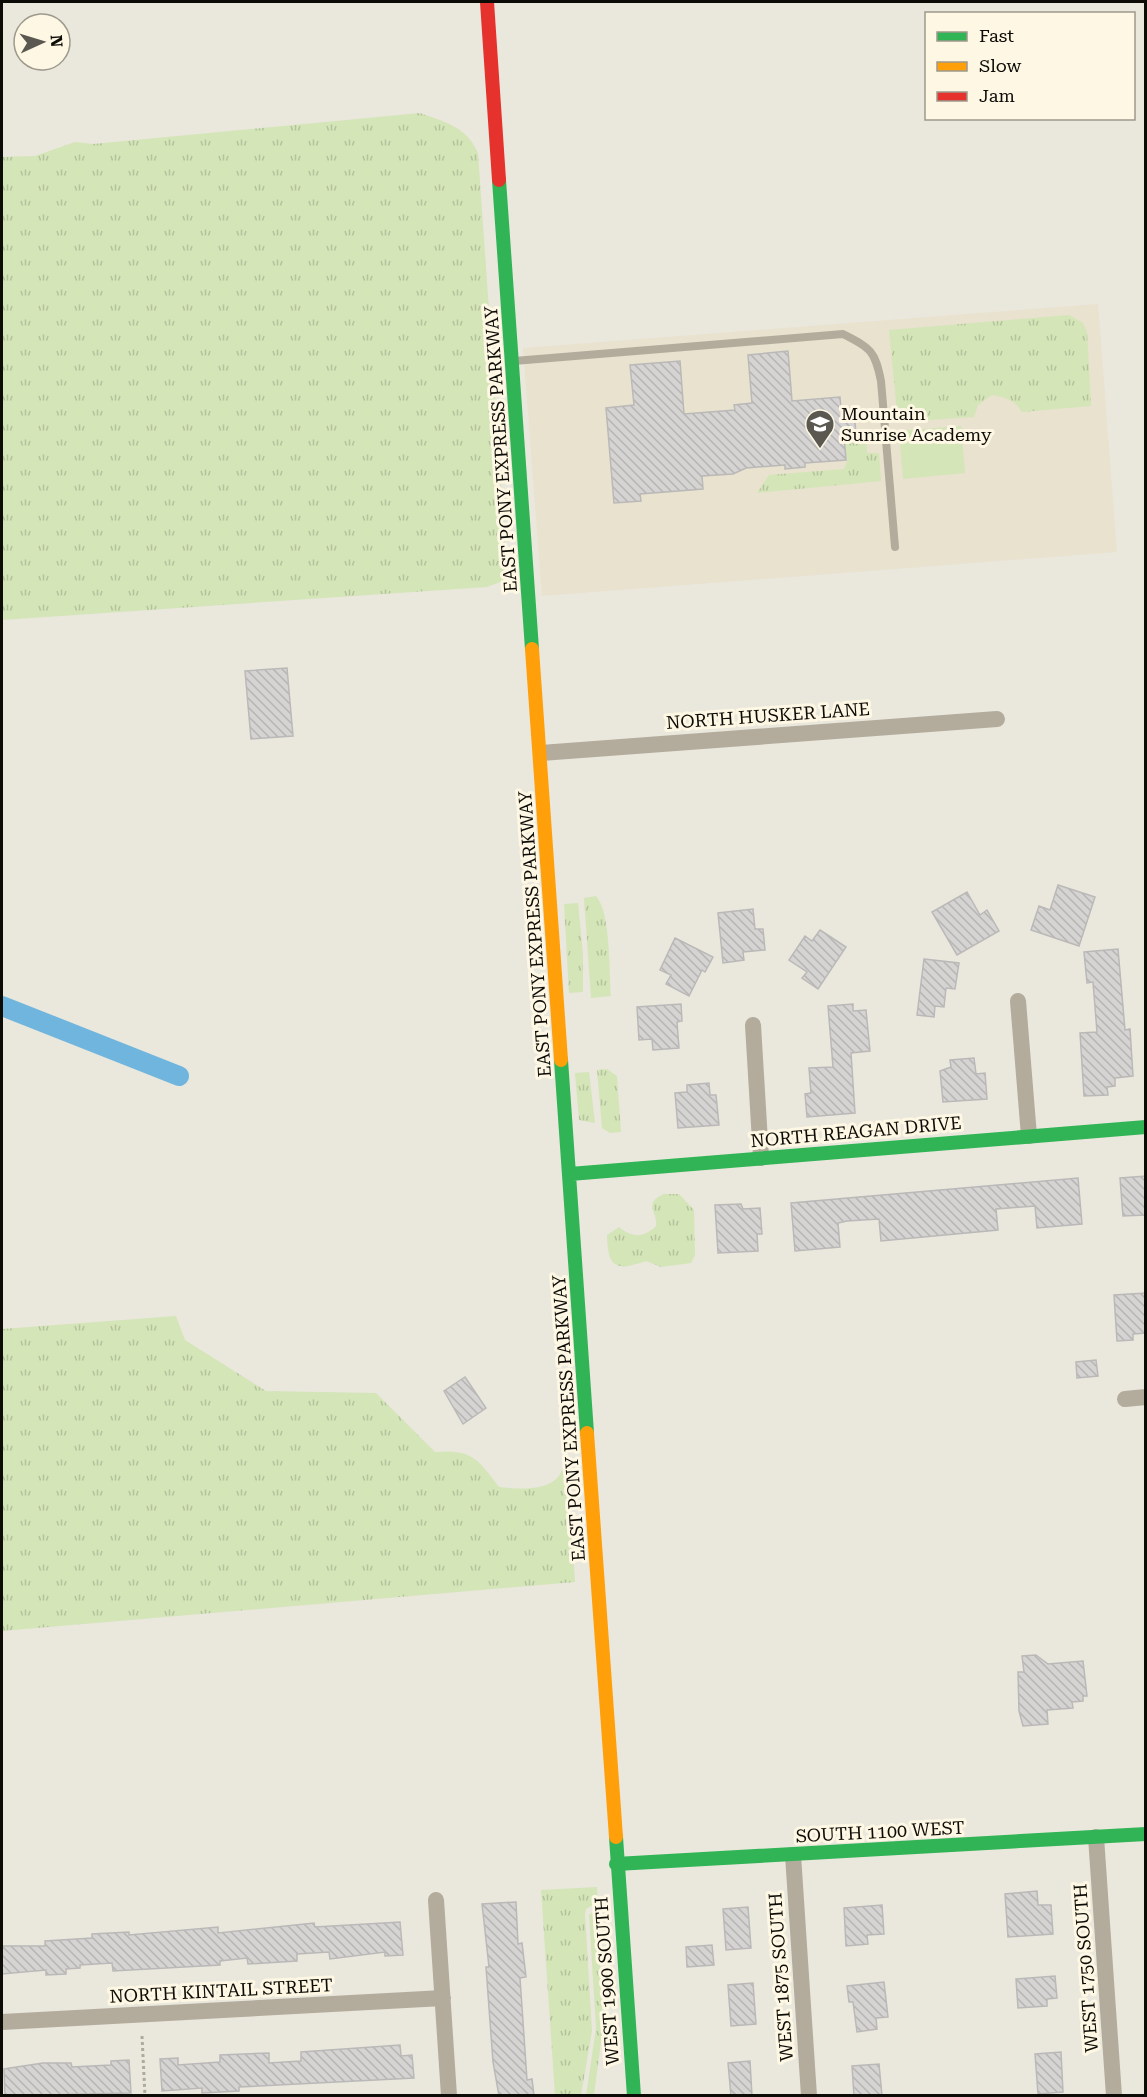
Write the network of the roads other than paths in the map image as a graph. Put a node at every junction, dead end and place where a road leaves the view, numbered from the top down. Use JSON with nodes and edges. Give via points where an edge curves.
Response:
{"nodes":[{"id":1,"x":487,"y":2,"type":"edge"},
{"id":2,"x":514,"y":361,"type":"junction"},
{"id":3,"x":895,"y":547,"type":"dead end"},
{"id":4,"x":998,"y":719,"type":"dead end"},
{"id":5,"x":541,"y":753,"type":"junction"},
{"id":6,"x":1018,"y":1000,"type":"dead end"},
{"id":7,"x":753,"y":1025,"type":"dead end"},
{"id":8,"x":1146,"y":1127,"type":"edge"},
{"id":9,"x":1029,"y":1136,"type":"junction"},
{"id":10,"x":762,"y":1158,"type":"junction"},
{"id":11,"x":570,"y":1174,"type":"junction"},
{"id":12,"x":1146,"y":1397,"type":"edge"},
{"id":13,"x":1125,"y":1399,"type":"dead end"},
{"id":14,"x":1146,"y":1834,"type":"edge"},
{"id":15,"x":1096,"y":1837,"type":"junction"},
{"id":16,"x":793,"y":1855,"type":"junction"},
{"id":17,"x":616,"y":1864,"type":"junction"},
{"id":18,"x":436,"y":1900,"type":"dead end"},
{"id":19,"x":443,"y":1998,"type":"junction"},
{"id":20,"x":2,"y":2022,"type":"edge"},
{"id":21,"x":449,"y":2096,"type":"edge"},
{"id":22,"x":634,"y":2096,"type":"edge"},
{"id":23,"x":809,"y":2096,"type":"edge"},
{"id":24,"x":1114,"y":2096,"type":"edge"}],
"edges":[{"from":1,"to":2,"type":"street","name":"EAST PONY EXPRESS PARKWAY"},
{"from":2,"to":3,"type":"lane","via":[[843,334],[876,356]]},
{"from":2,"to":5,"type":"street","name":"EAST PONY EXPRESS PARKWAY"},
{"from":4,"to":5,"type":"street","name":"NORTH HUSKER LANE"},
{"from":5,"to":11,"type":"street","name":"EAST PONY EXPRESS PARKWAY"},
{"from":6,"to":9,"type":"street"},
{"from":7,"to":10,"type":"street"},
{"from":8,"to":9,"type":"street","name":"NORTH REAGAN DRIVE"},
{"from":9,"to":10,"type":"street","name":"NORTH REAGAN DRIVE"},
{"from":10,"to":11,"type":"street","name":"NORTH REAGAN DRIVE"},
{"from":11,"to":17,"type":"street","name":"EAST PONY EXPRESS PARKWAY"},
{"from":12,"to":13,"type":"street"},
{"from":14,"to":15,"type":"street","name":"SOUTH 1100 WEST"},
{"from":15,"to":16,"type":"street","name":"SOUTH 1100 WEST"},
{"from":15,"to":24,"type":"street","name":"WEST 1750 SOUTH"},
{"from":16,"to":17,"type":"street","name":"SOUTH 1100 WEST"},
{"from":16,"to":23,"type":"street","name":"WEST 1875 SOUTH"},
{"from":17,"to":22,"type":"street","name":"WEST 1900 SOUTH"},
{"from":18,"to":19,"type":"street"},
{"from":19,"to":20,"type":"street","name":"NORTH KINTAIL STREET"},
{"from":19,"to":21,"type":"street"}]}
